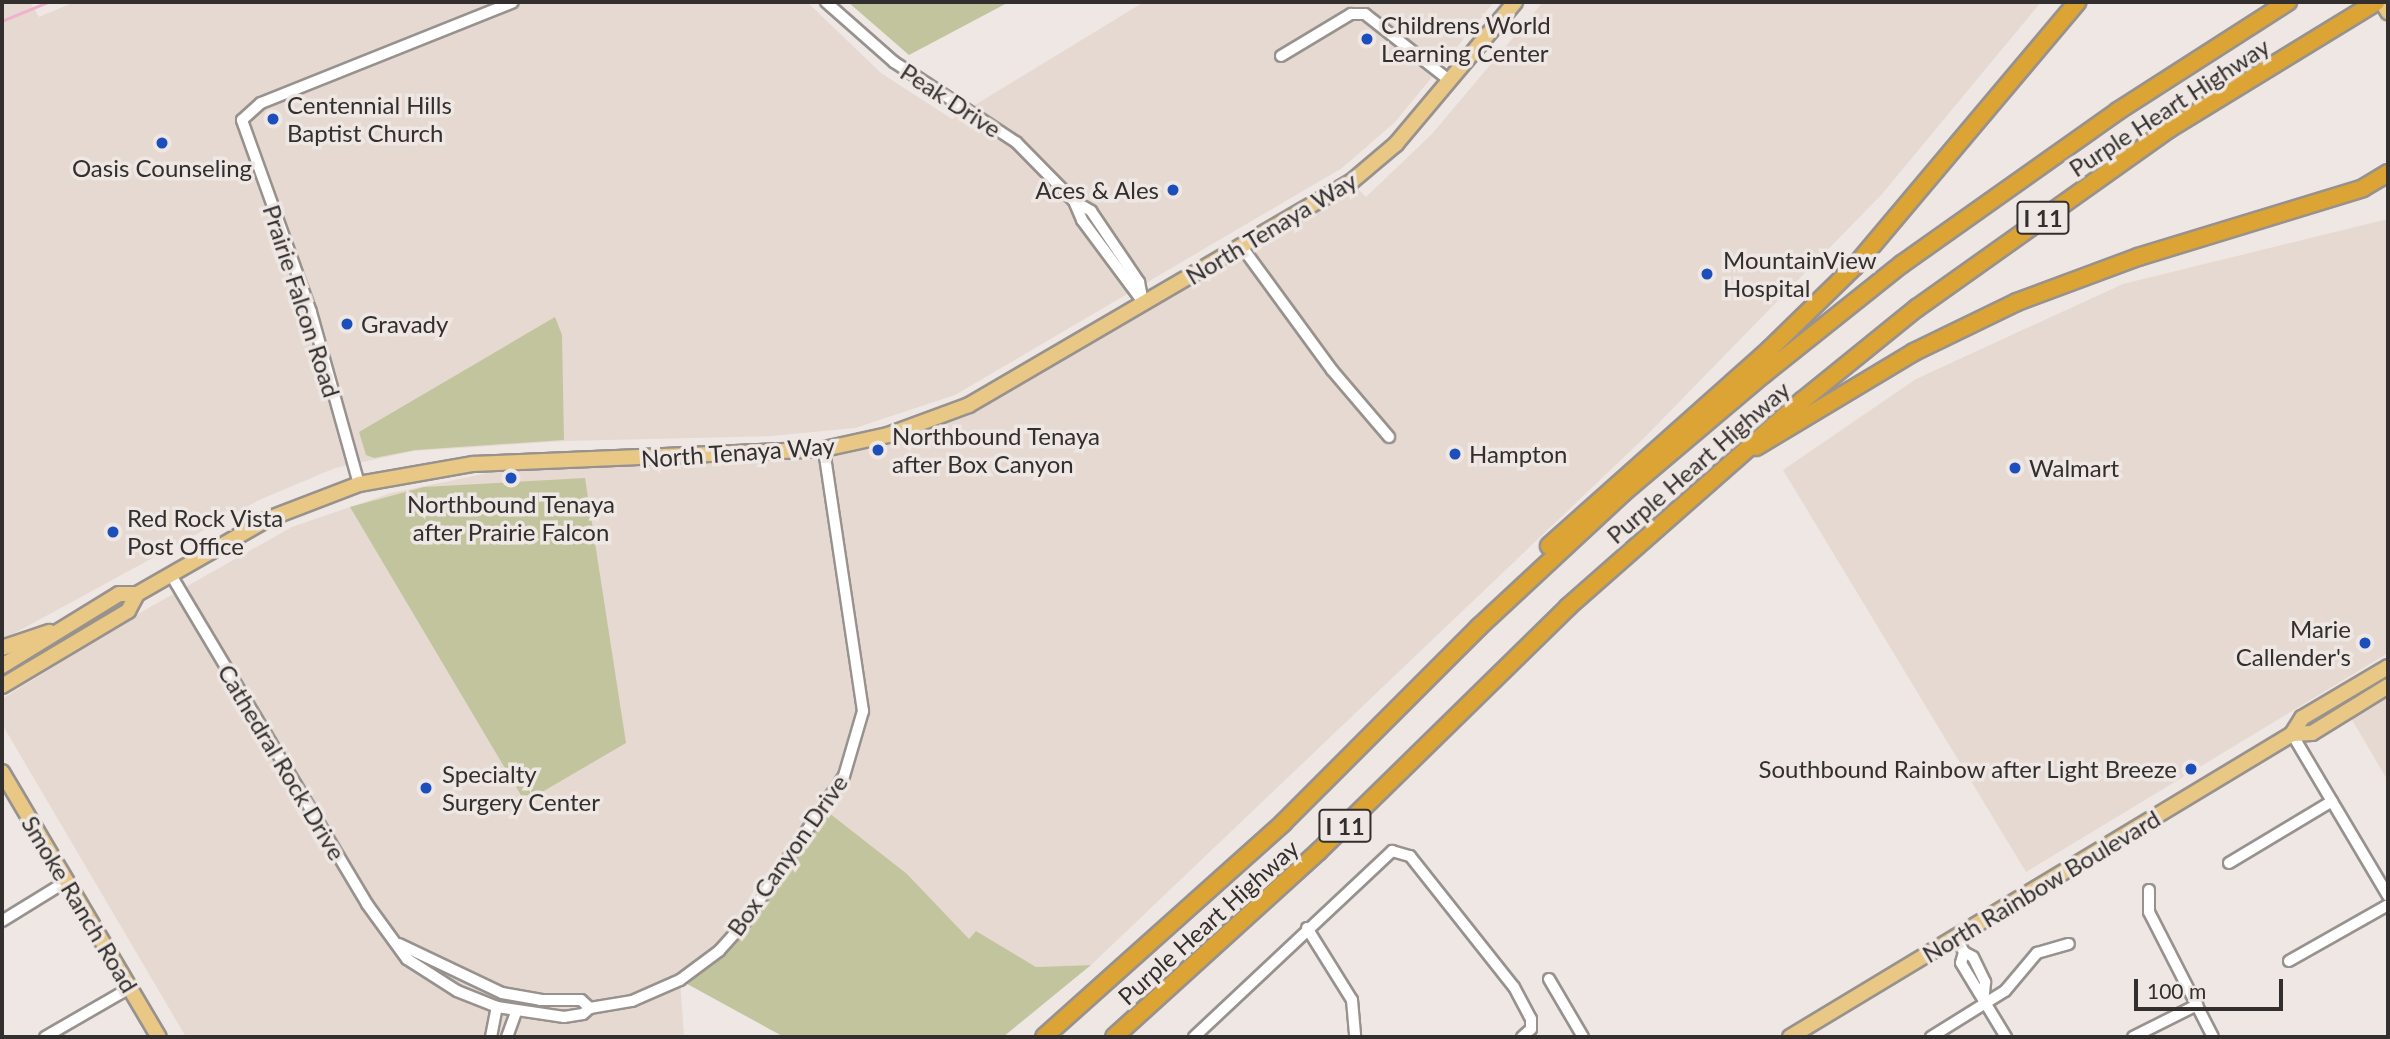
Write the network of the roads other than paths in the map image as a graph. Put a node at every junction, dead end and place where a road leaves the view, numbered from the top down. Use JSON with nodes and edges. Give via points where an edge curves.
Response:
{"nodes":[{"id":1,"x":513,"y":2,"type":"edge"},
{"id":2,"x":826,"y":2,"type":"edge"},
{"id":3,"x":1515,"y":2,"type":"edge"},
{"id":4,"x":2077,"y":2,"type":"edge"},
{"id":5,"x":2271,"y":2,"type":"edge"},
{"id":6,"x":2287,"y":2,"type":"edge"},
{"id":7,"x":2376,"y":2,"type":"edge"},
{"id":8,"x":2382,"y":2,"type":"edge"},
{"id":9,"x":2388,"y":12,"type":"edge"},
{"id":10,"x":2225,"y":40,"type":"junction"},
{"id":11,"x":1281,"y":56,"type":"dead end"},
{"id":12,"x":1449,"y":80,"type":"junction"},
{"id":13,"x":2388,"y":173,"type":"edge"},
{"id":14,"x":2388,"y":186,"type":"edge"},
{"id":15,"x":2363,"y":188,"type":"junction"},
{"id":16,"x":1242,"y":247,"type":"junction"},
{"id":17,"x":1143,"y":302,"type":"junction"},
{"id":18,"x":1389,"y":437,"type":"dead end"},
{"id":19,"x":824,"y":449,"type":"junction"},
{"id":20,"x":1729,"y":461,"type":"junction"},
{"id":21,"x":359,"y":484,"type":"junction"},
{"id":22,"x":171,"y":575,"type":"junction"},
{"id":23,"x":137,"y":594,"type":"junction"},
{"id":24,"x":1479,"y":627,"type":"junction"},
{"id":25,"x":61,"y":630,"type":"junction"},
{"id":26,"x":2,"y":648,"type":"edge"},
{"id":27,"x":2,"y":666,"type":"edge"},
{"id":28,"x":2388,"y":667,"type":"edge"},
{"id":29,"x":2,"y":687,"type":"edge"},
{"id":30,"x":2388,"y":687,"type":"edge"},
{"id":31,"x":2292,"y":734,"type":"junction"},
{"id":32,"x":2,"y":772,"type":"edge"},
{"id":33,"x":2332,"y":801,"type":"junction"},
{"id":34,"x":2229,"y":863,"type":"dead end"},
{"id":35,"x":67,"y":881,"type":"junction"},
{"id":36,"x":2148,"y":890,"type":"dead end"},
{"id":37,"x":2388,"y":896,"type":"edge"},
{"id":38,"x":2388,"y":905,"type":"edge"},
{"id":39,"x":2,"y":921,"type":"edge"},
{"id":40,"x":1307,"y":928,"type":"junction"},
{"id":41,"x":1956,"y":937,"type":"junction"},
{"id":42,"x":400,"y":944,"type":"junction"},
{"id":43,"x":2069,"y":944,"type":"dead end"},
{"id":44,"x":2289,"y":961,"type":"dead end"},
{"id":45,"x":1549,"y":979,"type":"dead end"},
{"id":46,"x":130,"y":988,"type":"junction"},
{"id":47,"x":517,"y":996,"type":"joint"},
{"id":48,"x":1986,"y":998,"type":"junction"},
{"id":49,"x":2197,"y":1005,"type":"junction"},
{"id":50,"x":497,"y":1007,"type":"junction"},
{"id":51,"x":590,"y":1008,"type":"junction"},
{"id":52,"x":516,"y":1012,"type":"junction"},
{"id":53,"x":45,"y":1037,"type":"edge"},
{"id":54,"x":159,"y":1037,"type":"edge"},
{"id":55,"x":491,"y":1037,"type":"edge"},
{"id":56,"x":507,"y":1037,"type":"edge"},
{"id":57,"x":1044,"y":1037,"type":"edge"},
{"id":58,"x":1114,"y":1037,"type":"edge"},
{"id":59,"x":1194,"y":1037,"type":"edge"},
{"id":60,"x":1355,"y":1037,"type":"edge"},
{"id":61,"x":1522,"y":1037,"type":"edge"},
{"id":62,"x":1583,"y":1037,"type":"edge"},
{"id":63,"x":1790,"y":1037,"type":"edge"},
{"id":64,"x":1931,"y":1037,"type":"edge"},
{"id":65,"x":2006,"y":1037,"type":"edge"},
{"id":66,"x":2133,"y":1037,"type":"edge"},
{"id":67,"x":2213,"y":1037,"type":"edge"}],
"edges":[{"from":1,"to":21,"type":"street","name":"Prairie Falcon Road","via":[[261,103],[242,120],[311,312]]},
{"from":2,"to":17,"type":"street","name":"Peak Drive","via":[[894,62],[1016,142],[1074,201],[1082,220]]},
{"from":3,"to":12,"type":"main road","name":"North Tenaya Way"},
{"from":4,"to":24,"type":"highway","via":[[1868,252],[1770,349],[1513,580]]},
{"from":5,"to":10,"type":"highway"},
{"from":6,"to":10,"type":"highway","name":"Purple Heart Highway","number":"I 11"},
{"from":7,"to":20,"type":"highway","name":"Purple Heart Highway","number":"I 11","via":[[2169,129],[1939,292]]},
{"from":8,"to":9,"type":"main road"},
{"from":10,"to":24,"type":"highway","name":"Purple Heart Highway","number":"I 11","via":[[1892,273],[1623,493]]},
{"from":11,"to":12,"type":"street","via":[[1352,14],[1364,14]]},
{"from":12,"to":16,"type":"main road","name":"North Tenaya Way","via":[[1376,163]]},
{"from":13,"to":15,"type":"highway"},
{"from":14,"to":15,"type":"highway"},
{"from":15,"to":20,"type":"highway","via":[[2138,257],[2017,302],[1914,352],[1797,427]]},
{"from":16,"to":17,"type":"main road","name":"North Tenaya Way"},
{"from":16,"to":18,"type":"street","via":[[1310,343]]},
{"from":17,"to":19,"type":"main road","name":"North Tenaya Way","via":[[969,405],[888,435]]},
{"from":19,"to":21,"type":"main road","name":"North Tenaya Way","via":[[473,464]]},
{"from":19,"to":51,"type":"street","name":"Box Canyon Drive","via":[[863,711],[844,776],[744,923],[719,951],[680,980],[632,1001]]},
{"from":20,"to":58,"type":"highway","name":"Purple Heart Highway","number":"I 11","via":[[1568,607],[1319,851]]},
{"from":21,"to":22,"type":"main road","name":"North Tenaya Way","via":[[288,510]]},
{"from":22,"to":23,"type":"main road","name":"North Tenaya Way"},
{"from":22,"to":42,"type":"street","name":"Cathedral Rock Drive","via":[[367,904]]},
{"from":23,"to":25,"type":"main road","name":"North Tenaya Way","via":[[119,594]]},
{"from":23,"to":29,"type":"main road","name":"North Tenaya Way","via":[[128,611]]},
{"from":24,"to":57,"type":"highway","name":"Purple Heart Highway","number":"I 11","via":[[1283,823]]},
{"from":25,"to":26,"type":"main road"},
{"from":25,"to":27,"type":"main road","name":"North Tenaya Way"},
{"from":28,"to":31,"type":"main road","name":"North Rainbow Boulevard","via":[[2302,718]]},
{"from":30,"to":31,"type":"main road","name":"North Rainbow Boulevard","via":[[2312,733]]},
{"from":31,"to":33,"type":"street"},
{"from":31,"to":41,"type":"main road","name":"North Rainbow Boulevard"},
{"from":32,"to":35,"type":"main road","name":"Smoke Ranch Road"},
{"from":33,"to":34,"type":"street"},
{"from":33,"to":37,"type":"street"},
{"from":35,"to":39,"type":"street"},
{"from":35,"to":46,"type":"main road","name":"Smoke Ranch Road"},
{"from":36,"to":49,"type":"street","via":[[2149,912]]},
{"from":38,"to":44,"type":"street"},
{"from":40,"to":59,"type":"street"},
{"from":40,"to":60,"type":"street","via":[[1352,1000]]},
{"from":40,"to":61,"type":"street","via":[[1382,856],[1404,852],[1514,987],[1531,1019],[1531,1029]]},
{"from":41,"to":48,"type":"street","via":[[1964,952],[1973,957],[1985,982]]},
{"from":41,"to":63,"type":"main road","name":"North Rainbow Boulevard"},
{"from":42,"to":47,"type":"street","name":"Cathedral Rock Drive","via":[[475,984]]},
{"from":42,"to":50,"type":"street","name":"Cathedral Rock Drive","via":[[407,959],[430,976]]},
{"from":43,"to":48,"type":"street","via":[[2037,953],[2005,991]]},
{"from":45,"to":62,"type":"street"},
{"from":46,"to":53,"type":"street"},
{"from":46,"to":54,"type":"main road","name":"Smoke Ranch Road"},
{"from":47,"to":51,"type":"street","name":"Box Canyon Drive","via":[[581,1000]]},
{"from":48,"to":64,"type":"street"},
{"from":48,"to":65,"type":"street"},
{"from":49,"to":66,"type":"street"},
{"from":49,"to":67,"type":"street"},
{"from":50,"to":52,"type":"street","name":"Cathedral Rock Drive"},
{"from":50,"to":55,"type":"street"},
{"from":51,"to":52,"type":"street","name":"Box Canyon Drive","via":[[564,1017]]},
{"from":52,"to":56,"type":"street"}]}
